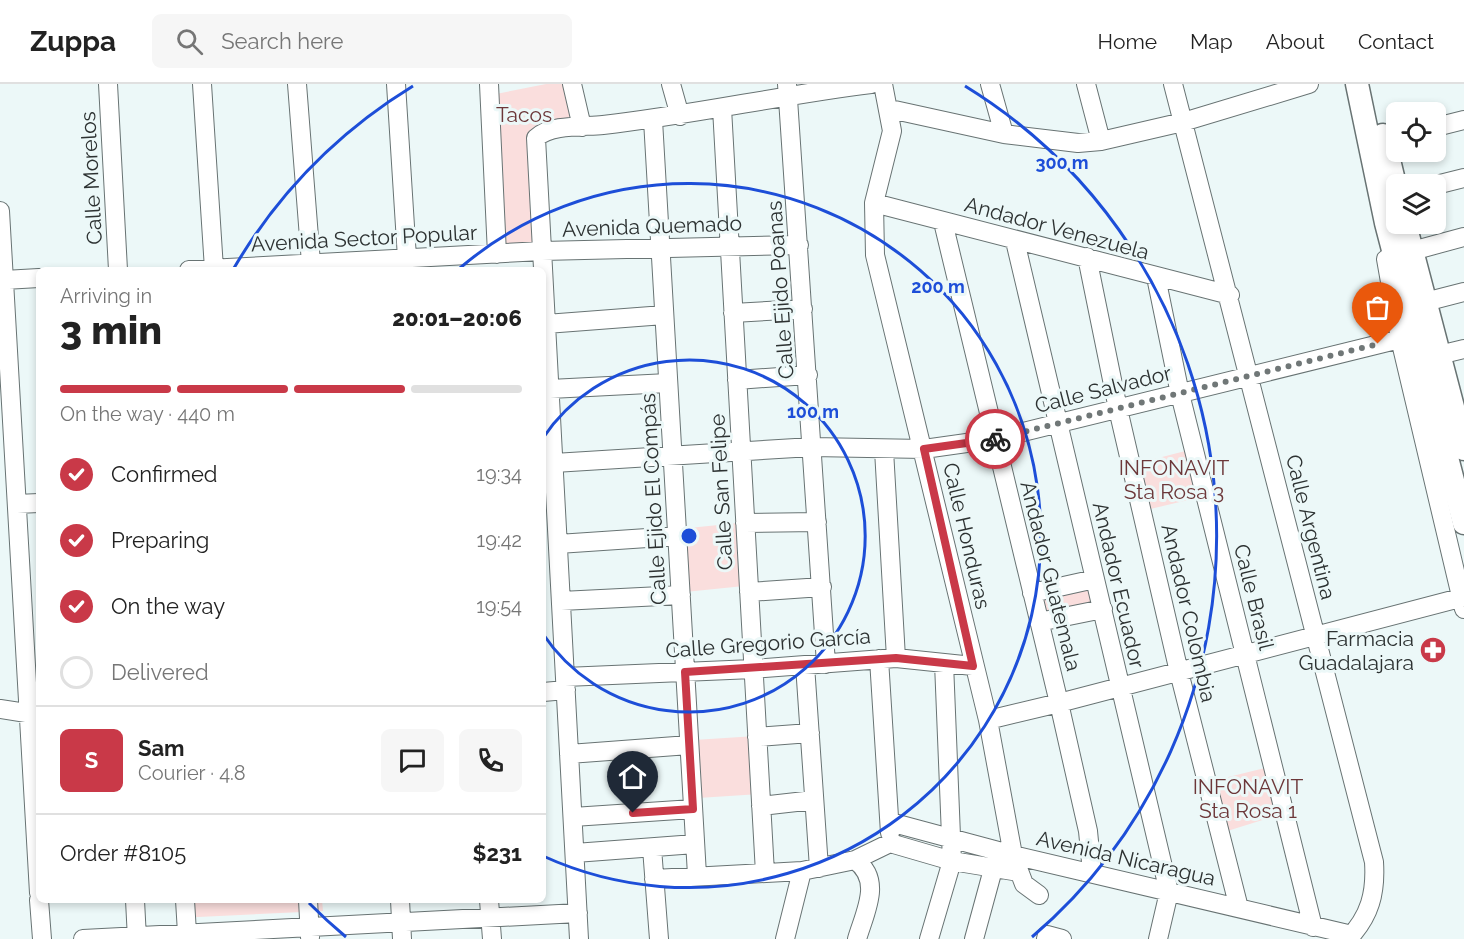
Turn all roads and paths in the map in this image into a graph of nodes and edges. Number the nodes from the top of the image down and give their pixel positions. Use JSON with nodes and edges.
{"nodes":[{"id":1,"x":108,"y":84,"type":"edge"},
{"id":2,"x":202,"y":84,"type":"edge"},
{"id":3,"x":297,"y":84,"type":"edge"},
{"id":4,"x":396,"y":84,"type":"edge"},
{"id":5,"x":489,"y":84,"type":"edge"},
{"id":6,"x":572,"y":84,"type":"edge"},
{"id":7,"x":671,"y":84,"type":"edge"},
{"id":8,"x":871,"y":84,"type":"edge"},
{"id":9,"x":883,"y":84,"type":"edge"},
{"id":10,"x":990,"y":84,"type":"edge"},
{"id":11,"x":1086,"y":84,"type":"edge"},
{"id":12,"x":1173,"y":84,"type":"edge"},
{"id":13,"x":1309,"y":84,"type":"edge"},
{"id":14,"x":1357,"y":84,"type":"edge"},
{"id":15,"x":1370,"y":84,"type":"edge"},
{"id":16,"x":788,"y":89,"type":"edge"},
{"id":17,"x":722,"y":108,"type":"junction"},
{"id":18,"x":890,"y":109,"type":"junction"},
{"id":19,"x":680,"y":116,"type":"junction"},
{"id":20,"x":653,"y":120,"type":"junction"},
{"id":21,"x":1464,"y":120,"type":"edge"},
{"id":22,"x":1183,"y":122,"type":"junction"},
{"id":23,"x":1446,"y":124,"type":"edge"},
{"id":24,"x":1386,"y":127,"type":"edge"},
{"id":25,"x":582,"y":128,"type":"junction"},
{"id":26,"x":1004,"y":134,"type":"junction"},
{"id":27,"x":1101,"y":141,"type":"junction"},
{"id":28,"x":1464,"y":178,"type":"edge"},
{"id":29,"x":1446,"y":182,"type":"edge"},
{"id":30,"x":1386,"y":187,"type":"edge"},
{"id":31,"x":874,"y":203,"type":"junction"},
{"id":32,"x":0,"y":211,"type":"edge"},
{"id":33,"x":943,"y":222,"type":"junction"},
{"id":34,"x":1394,"y":234,"type":"edge"},
{"id":35,"x":1398,"y":234,"type":"edge"},
{"id":36,"x":1402,"y":234,"type":"edge"},
{"id":37,"x":1464,"y":237,"type":"edge"},
{"id":38,"x":1015,"y":241,"type":"junction"},
{"id":39,"x":799,"y":245,"type":"junction"},
{"id":40,"x":729,"y":246,"type":"junction"},
{"id":41,"x":661,"y":250,"type":"junction"},
{"id":42,"x":542,"y":251,"type":"junction"},
{"id":43,"x":1412,"y":251,"type":"junction"},
{"id":44,"x":497,"y":254,"type":"junction"},
{"id":45,"x":1087,"y":257,"type":"junction"},
{"id":46,"x":406,"y":258,"type":"junction"},
{"id":47,"x":448,"y":263,"type":"edge"},
{"id":48,"x":311,"y":264,"type":"junction"},
{"id":49,"x":361,"y":265,"type":"edge"},
{"id":50,"x":118,"y":267,"type":"edge"},
{"id":51,"x":214,"y":267,"type":"edge"},
{"id":52,"x":282,"y":267,"type":"edge"},
{"id":53,"x":543,"y":267,"type":"edge"},
{"id":54,"x":1156,"y":277,"type":"junction"},
{"id":55,"x":36,"y":278,"type":"edge"},
{"id":56,"x":4,"y":280,"type":"junction"},
{"id":57,"x":1464,"y":292,"type":"edge"},
{"id":58,"x":1230,"y":295,"type":"junction"},
{"id":59,"x":1425,"y":302,"type":"junction"},
{"id":60,"x":803,"y":309,"type":"junction"},
{"id":61,"x":733,"y":313,"type":"junction"},
{"id":62,"x":664,"y":315,"type":"junction"},
{"id":63,"x":546,"y":324,"type":"joint"},
{"id":64,"x":1400,"y":339,"type":"junction"},
{"id":65,"x":1464,"y":349,"type":"edge"},
{"id":66,"x":1438,"y":355,"type":"junction"},
{"id":67,"x":808,"y":375,"type":"junction"},
{"id":68,"x":1249,"y":377,"type":"junction"},
{"id":69,"x":737,"y":380,"type":"junction"},
{"id":70,"x":668,"y":383,"type":"junction"},
{"id":71,"x":550,"y":389,"type":"junction"},
{"id":72,"x":1180,"y":394,"type":"junction"},
{"id":73,"x":1458,"y":407,"type":"edge"},
{"id":74,"x":1118,"y":409,"type":"junction"},
{"id":75,"x":1059,"y":423,"type":"junction"},
{"id":76,"x":995,"y":439,"type":"junction"},
{"id":77,"x":812,"y":447,"type":"junction"},
{"id":78,"x":924,"y":449,"type":"junction"},
{"id":79,"x":884,"y":450,"type":"junction"},
{"id":80,"x":1464,"y":450,"type":"edge"},
{"id":81,"x":741,"y":451,"type":"junction"},
{"id":82,"x":673,"y":456,"type":"junction"},
{"id":83,"x":550,"y":469,"type":"edge"},
{"id":84,"x":36,"y":503,"type":"edge"},
{"id":85,"x":17,"y":504,"type":"junction"},
{"id":86,"x":817,"y":522,"type":"junction"},
{"id":87,"x":1464,"y":523,"type":"edge"},
{"id":88,"x":745,"y":524,"type":"junction"},
{"id":89,"x":677,"y":536,"type":"junction"},
{"id":90,"x":558,"y":544,"type":"junction"},
{"id":91,"x":1095,"y":579,"type":"junction"},
{"id":92,"x":822,"y":587,"type":"junction"},
{"id":93,"x":749,"y":592,"type":"junction"},
{"id":94,"x":1032,"y":593,"type":"junction"},
{"id":95,"x":681,"y":595,"type":"junction"},
{"id":96,"x":561,"y":601,"type":"junction"},
{"id":97,"x":1463,"y":602,"type":"edge"},
{"id":98,"x":1102,"y":609,"type":"junction"},
{"id":99,"x":1040,"y":622,"type":"junction"},
{"id":100,"x":1316,"y":637,"type":"junction"},
{"id":101,"x":1245,"y":655,"type":"junction"},
{"id":102,"x":887,"y":658,"type":"junction"},
{"id":103,"x":944,"y":663,"type":"junction"},
{"id":104,"x":826,"y":664,"type":"junction"},
{"id":105,"x":805,"y":665,"type":"junction"},
{"id":106,"x":973,"y":666,"type":"junction"},
{"id":107,"x":753,"y":669,"type":"junction"},
{"id":108,"x":685,"y":672,"type":"junction"},
{"id":109,"x":1179,"y":672,"type":"junction"},
{"id":110,"x":566,"y":684,"type":"junction"},
{"id":111,"x":1119,"y":688,"type":"junction"},
{"id":112,"x":546,"y":691,"type":"edge"},
{"id":113,"x":1059,"y":704,"type":"junction"},
{"id":114,"x":0,"y":709,"type":"edge"},
{"id":115,"x":34,"y":715,"type":"edge"},
{"id":116,"x":988,"y":720,"type":"junction"},
{"id":117,"x":810,"y":734,"type":"junction"},
{"id":118,"x":757,"y":737,"type":"junction"},
{"id":119,"x":689,"y":746,"type":"junction"},
{"id":120,"x":569,"y":754,"type":"junction"},
{"id":121,"x":36,"y":786,"type":"edge"},
{"id":122,"x":814,"y":800,"type":"junction"},
{"id":123,"x":761,"y":806,"type":"junction"},
{"id":124,"x":693,"y":809,"type":"junction"},
{"id":125,"x":573,"y":818,"type":"junction"},
{"id":126,"x":890,"y":822,"type":"junction"},
{"id":127,"x":951,"y":839,"type":"junction"},
{"id":128,"x":890,"y":843,"type":"junction"},
{"id":129,"x":695,"y":844,"type":"junction"},
{"id":130,"x":652,"y":848,"type":"junction"},
{"id":131,"x":575,"y":853,"type":"junction"},
{"id":132,"x":855,"y":860,"type":"junction"},
{"id":133,"x":951,"y":861,"type":"junction"},
{"id":134,"x":1016,"y":863,"type":"junction"},
{"id":135,"x":996,"y":868,"type":"junction"},
{"id":136,"x":810,"y":869,"type":"junction"},
{"id":137,"x":1092,"y":872,"type":"junction"},
{"id":138,"x":765,"y":873,"type":"junction"},
{"id":139,"x":697,"y":875,"type":"junction"},
{"id":140,"x":654,"y":879,"type":"junction"},
{"id":141,"x":1169,"y":892,"type":"junction"},
{"id":142,"x":1039,"y":895,"type":"dead end"},
{"id":143,"x":39,"y":903,"type":"edge"},
{"id":144,"x":135,"y":903,"type":"edge"},
{"id":145,"x":185,"y":903,"type":"edge"},
{"id":146,"x":308,"y":903,"type":"edge"},
{"id":147,"x":400,"y":903,"type":"edge"},
{"id":148,"x":1239,"y":908,"type":"junction"},
{"id":149,"x":490,"y":909,"type":"edge"},
{"id":150,"x":578,"y":913,"type":"junction"},
{"id":151,"x":1313,"y":927,"type":"junction"},
{"id":152,"x":401,"y":931,"type":"edge"},
{"id":153,"x":187,"y":933,"type":"junction"},
{"id":154,"x":310,"y":933,"type":"edge"},
{"id":155,"x":226,"y":935,"type":"edge"},
{"id":156,"x":1350,"y":937,"type":"edge"},
{"id":157,"x":137,"y":938,"type":"edge"},
{"id":158,"x":42,"y":939,"type":"edge"},
{"id":159,"x":82,"y":939,"type":"edge"},
{"id":160,"x":492,"y":939,"type":"edge"},
{"id":161,"x":579,"y":939,"type":"edge"},
{"id":162,"x":659,"y":939,"type":"edge"},
{"id":163,"x":785,"y":939,"type":"edge"},
{"id":164,"x":858,"y":939,"type":"edge"},
{"id":165,"x":929,"y":939,"type":"edge"},
{"id":166,"x":974,"y":939,"type":"edge"},
{"id":167,"x":1158,"y":939,"type":"edge"}],
"edges":[{"from":1,"to":50,"type":"street","name":"Calle Morelos"},
{"from":2,"to":51,"type":"street"},
{"from":3,"to":48,"type":"street"},
{"from":4,"to":46,"type":"street"},
{"from":5,"to":44,"type":"street"},
{"from":6,"to":25,"type":"street"},
{"from":7,"to":19,"type":"street"},
{"from":8,"to":16,"type":"street"},
{"from":9,"to":18,"type":"street","name":"Calle Honduras"},
{"from":10,"to":26,"type":"street"},
{"from":11,"to":27,"type":"street"},
{"from":12,"to":22,"type":"street","name":"Calle Argentina"},
{"from":13,"to":22,"type":"street"},
{"from":14,"to":30,"type":"main road"},
{"from":15,"to":24,"type":"main road"},
{"from":16,"to":17,"type":"street"},
{"from":16,"to":39,"type":"street","name":"Calle Ejido Poanas"},
{"from":17,"to":19,"type":"street"},
{"from":17,"to":40,"type":"street","name":"Calle San Felipe"},
{"from":18,"to":26,"type":"street"},
{"from":18,"to":31,"type":"street","name":"Calle Honduras"},
{"from":19,"to":20,"type":"street"},
{"from":20,"to":25,"type":"street"},
{"from":20,"to":41,"type":"street","name":"Calle Ejido El Compás"},
{"from":21,"to":23,"type":"street"},
{"from":22,"to":27,"type":"street"},
{"from":22,"to":58,"type":"street","name":"Calle Argentina"},
{"from":25,"to":42,"type":"street"},
{"from":26,"to":27,"type":"street"},
{"from":28,"to":29,"type":"street"},
{"from":31,"to":33,"type":"street","name":"Andador Venezuela"},
{"from":31,"to":78,"type":"street","name":"Calle Honduras"},
{"from":32,"to":56,"type":"street"},
{"from":33,"to":38,"type":"street","name":"Andador Venezuela"},
{"from":33,"to":76,"type":"street","name":"Andador Guatemala"},
{"from":34,"to":64,"type":"street"},
{"from":35,"to":87,"type":"main road"},
{"from":36,"to":43,"type":"main road"},
{"from":37,"to":43,"type":"street"},
{"from":38,"to":45,"type":"street","name":"Andador Venezuela"},
{"from":38,"to":75,"type":"street","name":"Andador Ecuador"},
{"from":39,"to":40,"type":"street","name":"Avenida Quemado"},
{"from":39,"to":60,"type":"street","name":"Calle Ejido Poanas"},
{"from":40,"to":41,"type":"street","name":"Avenida Quemado"},
{"from":40,"to":61,"type":"street","name":"Calle San Felipe"},
{"from":41,"to":42,"type":"street","name":"Avenida Quemado"},
{"from":41,"to":62,"type":"street","name":"Calle Ejido El Compás"},
{"from":42,"to":44,"type":"street","name":"Avenida Sector Popular"},
{"from":42,"to":53,"type":"street"},
{"from":43,"to":59,"type":"main road"},
{"from":44,"to":47,"type":"street","name":"Avenida Sector Popular"},
{"from":45,"to":54,"type":"street","name":"Andador Venezuela"},
{"from":45,"to":74,"type":"street","name":"Andador Colombia"},
{"from":46,"to":47,"type":"street","name":"Avenida Sector Popular"},
{"from":46,"to":49,"type":"street","name":"Avenida Sector Popular"},
{"from":48,"to":49,"type":"street","name":"Avenida Sector Popular"},
{"from":48,"to":52,"type":"street","name":"Avenida Sector Popular"},
{"from":54,"to":58,"type":"street","name":"Andador Venezuela"},
{"from":54,"to":72,"type":"street","name":"Calle Brasil"},
{"from":55,"to":56,"type":"street"},
{"from":56,"to":85,"type":"street"},
{"from":57,"to":59,"type":"street"},
{"from":58,"to":68,"type":"street","name":"Calle Argentina"},
{"from":59,"to":66,"type":"main road"},
{"from":60,"to":61,"type":"street"},
{"from":60,"to":67,"type":"street","name":"Calle Ejido Poanas"},
{"from":61,"to":69,"type":"street","name":"Calle San Felipe"},
{"from":62,"to":63,"type":"street"},
{"from":62,"to":70,"type":"street","name":"Calle Ejido El Compás"},
{"from":63,"to":71,"type":"street"},
{"from":64,"to":68,"type":"street","name":"Calle Salvador"},
{"from":64,"to":97,"type":"street"},
{"from":65,"to":66,"type":"street"},
{"from":66,"to":73,"type":"main road"},
{"from":67,"to":69,"type":"street"},
{"from":67,"to":77,"type":"street","name":"Calle Ejido Poanas"},
{"from":68,"to":72,"type":"street","name":"Calle Salvador"},
{"from":68,"to":100,"type":"street","name":"Calle Argentina"},
{"from":69,"to":81,"type":"street","name":"Calle San Felipe"},
{"from":70,"to":71,"type":"street"},
{"from":70,"to":82,"type":"street","name":"Calle Ejido El Compás"},
{"from":71,"to":83,"type":"street"},
{"from":72,"to":74,"type":"street","name":"Calle Salvador"},
{"from":72,"to":101,"type":"street","name":"Calle Brasil"},
{"from":73,"to":80,"type":"main road"},
{"from":74,"to":75,"type":"street","name":"Calle Salvador"},
{"from":74,"to":109,"type":"street","name":"Andador Colombia"},
{"from":75,"to":76,"type":"street","name":"Calle Salvador"},
{"from":75,"to":91,"type":"street","name":"Andador Ecuador"},
{"from":76,"to":78,"type":"street","name":"Calle Salvador"},
{"from":76,"to":94,"type":"street","name":"Andador Guatemala"},
{"from":77,"to":79,"type":"street","name":"Calle Salvador"},
{"from":77,"to":81,"type":"street","name":"Calle Salvador"},
{"from":77,"to":86,"type":"street","name":"Calle Ejido Poanas"},
{"from":78,"to":79,"type":"street","name":"Calle Salvador"},
{"from":78,"to":106,"type":"street","name":"Calle Honduras"},
{"from":79,"to":102,"type":"street"},
{"from":81,"to":82,"type":"street","name":"Calle Salvador"},
{"from":81,"to":88,"type":"street","name":"Calle San Felipe"},
{"from":82,"to":83,"type":"street","name":"Calle Salvador"},
{"from":82,"to":89,"type":"street","name":"Calle Ejido El Compás"},
{"from":83,"to":90,"type":"street"},
{"from":84,"to":85,"type":"street"},
{"from":85,"to":115,"type":"street"},
{"from":86,"to":88,"type":"street"},
{"from":86,"to":92,"type":"street","name":"Calle Ejido Poanas"},
{"from":88,"to":93,"type":"street","name":"Calle San Felipe"},
{"from":89,"to":90,"type":"street"},
{"from":89,"to":95,"type":"street","name":"Calle Ejido El Compás"},
{"from":90,"to":96,"type":"street"},
{"from":91,"to":94,"type":"street"},
{"from":91,"to":98,"type":"street","name":"Andador Ecuador"},
{"from":92,"to":93,"type":"street"},
{"from":92,"to":104,"type":"street","name":"Calle Ejido Poanas"},
{"from":93,"to":107,"type":"street","name":"Calle San Felipe"},
{"from":94,"to":99,"type":"street","name":"Andador Guatemala"},
{"from":95,"to":96,"type":"street"},
{"from":95,"to":108,"type":"street","name":"Calle Ejido El Compás"},
{"from":96,"to":110,"type":"street"},
{"from":97,"to":100,"type":"street"},
{"from":98,"to":99,"type":"street"},
{"from":98,"to":111,"type":"street","name":"Andador Ecuador"},
{"from":99,"to":113,"type":"street","name":"Andador Guatemala"},
{"from":100,"to":101,"type":"street"},
{"from":100,"to":156,"type":"street","name":"Calle Argentina"},
{"from":101,"to":109,"type":"street"},
{"from":101,"to":151,"type":"street","name":"Calle Brasil"},
{"from":102,"to":103,"type":"street","name":"Calle Gregorio García"},
{"from":102,"to":104,"type":"street","name":"Calle Gregorio García"},
{"from":102,"to":126,"type":"street"},
{"from":103,"to":106,"type":"street","name":"Calle Gregorio García"},
{"from":103,"to":127,"type":"street"},
{"from":104,"to":105,"type":"street","name":"Calle Gregorio García"},
{"from":105,"to":107,"type":"street","name":"Calle Gregorio García"},
{"from":105,"to":117,"type":"street"},
{"from":106,"to":116,"type":"street","name":"Calle Honduras"},
{"from":107,"to":108,"type":"street","name":"Calle Gregorio García"},
{"from":107,"to":118,"type":"street","name":"Calle San Felipe"},
{"from":108,"to":110,"type":"street","name":"Calle Gregorio García"},
{"from":108,"to":119,"type":"street","name":"Calle Ejido El Compás"},
{"from":109,"to":111,"type":"street"},
{"from":109,"to":148,"type":"street","name":"Andador Colombia"},
{"from":110,"to":112,"type":"street","name":"Calle Gregorio García"},
{"from":110,"to":120,"type":"street"},
{"from":111,"to":113,"type":"street"},
{"from":111,"to":141,"type":"street","name":"Andador Ecuador"},
{"from":113,"to":116,"type":"street"},
{"from":113,"to":137,"type":"street","name":"Andador Guatemala"},
{"from":114,"to":115,"type":"street"},
{"from":115,"to":121,"type":"street"},
{"from":116,"to":134,"type":"street","name":"Calle Honduras"},
{"from":117,"to":118,"type":"street"},
{"from":117,"to":122,"type":"street"},
{"from":118,"to":123,"type":"street","name":"Calle San Felipe"},
{"from":119,"to":120,"type":"street"},
{"from":119,"to":124,"type":"street","name":"Calle Ejido El Compás"},
{"from":120,"to":125,"type":"street"},
{"from":122,"to":123,"type":"street"},
{"from":122,"to":136,"type":"street"},
{"from":123,"to":138,"type":"street","name":"Calle San Felipe"},
{"from":124,"to":125,"type":"street"},
{"from":124,"to":129,"type":"street","name":"Calle Ejido El Compás"},
{"from":125,"to":131,"type":"street"},
{"from":126,"to":127,"type":"street","name":"Avenida Nicaragua"},
{"from":126,"to":128,"type":"street"},
{"from":127,"to":133,"type":"street"},
{"from":127,"to":134,"type":"street","name":"Avenida Nicaragua"},
{"from":128,"to":132,"type":"street"},
{"from":128,"to":133,"type":"street"},
{"from":129,"to":130,"type":"street"},
{"from":129,"to":139,"type":"street","name":"Calle Ejido El Compás"},
{"from":130,"to":131,"type":"street"},
{"from":130,"to":140,"type":"street"},
{"from":131,"to":150,"type":"street"},
{"from":132,"to":136,"type":"street"},
{"from":132,"to":164,"type":"street"},
{"from":133,"to":135,"type":"street"},
{"from":133,"to":165,"type":"street"},
{"from":134,"to":135,"type":"street"},
{"from":134,"to":137,"type":"street","name":"Avenida Nicaragua"},
{"from":134,"to":142,"type":"street","name":"Calle Honduras"},
{"from":135,"to":166,"type":"street"},
{"from":136,"to":138,"type":"street"},
{"from":136,"to":163,"type":"street"},
{"from":137,"to":141,"type":"street","name":"Avenida Nicaragua"},
{"from":138,"to":139,"type":"street"},
{"from":139,"to":140,"type":"street"},
{"from":140,"to":162,"type":"street"},
{"from":141,"to":148,"type":"street","name":"Avenida Nicaragua"},
{"from":141,"to":167,"type":"street","name":"Andador Ecuador"},
{"from":143,"to":158,"type":"street"},
{"from":144,"to":157,"type":"street"},
{"from":145,"to":153,"type":"street"},
{"from":146,"to":154,"type":"street"},
{"from":147,"to":152,"type":"street"},
{"from":148,"to":151,"type":"street","name":"Avenida Nicaragua"},
{"from":149,"to":150,"type":"street"},
{"from":149,"to":152,"type":"street"},
{"from":149,"to":160,"type":"street"},
{"from":150,"to":161,"type":"street"},
{"from":151,"to":156,"type":"street","name":"Avenida Nicaragua"},
{"from":152,"to":154,"type":"street"},
{"from":153,"to":155,"type":"street"},
{"from":153,"to":157,"type":"street"},
{"from":154,"to":155,"type":"street"},
{"from":157,"to":159,"type":"street"}]}
